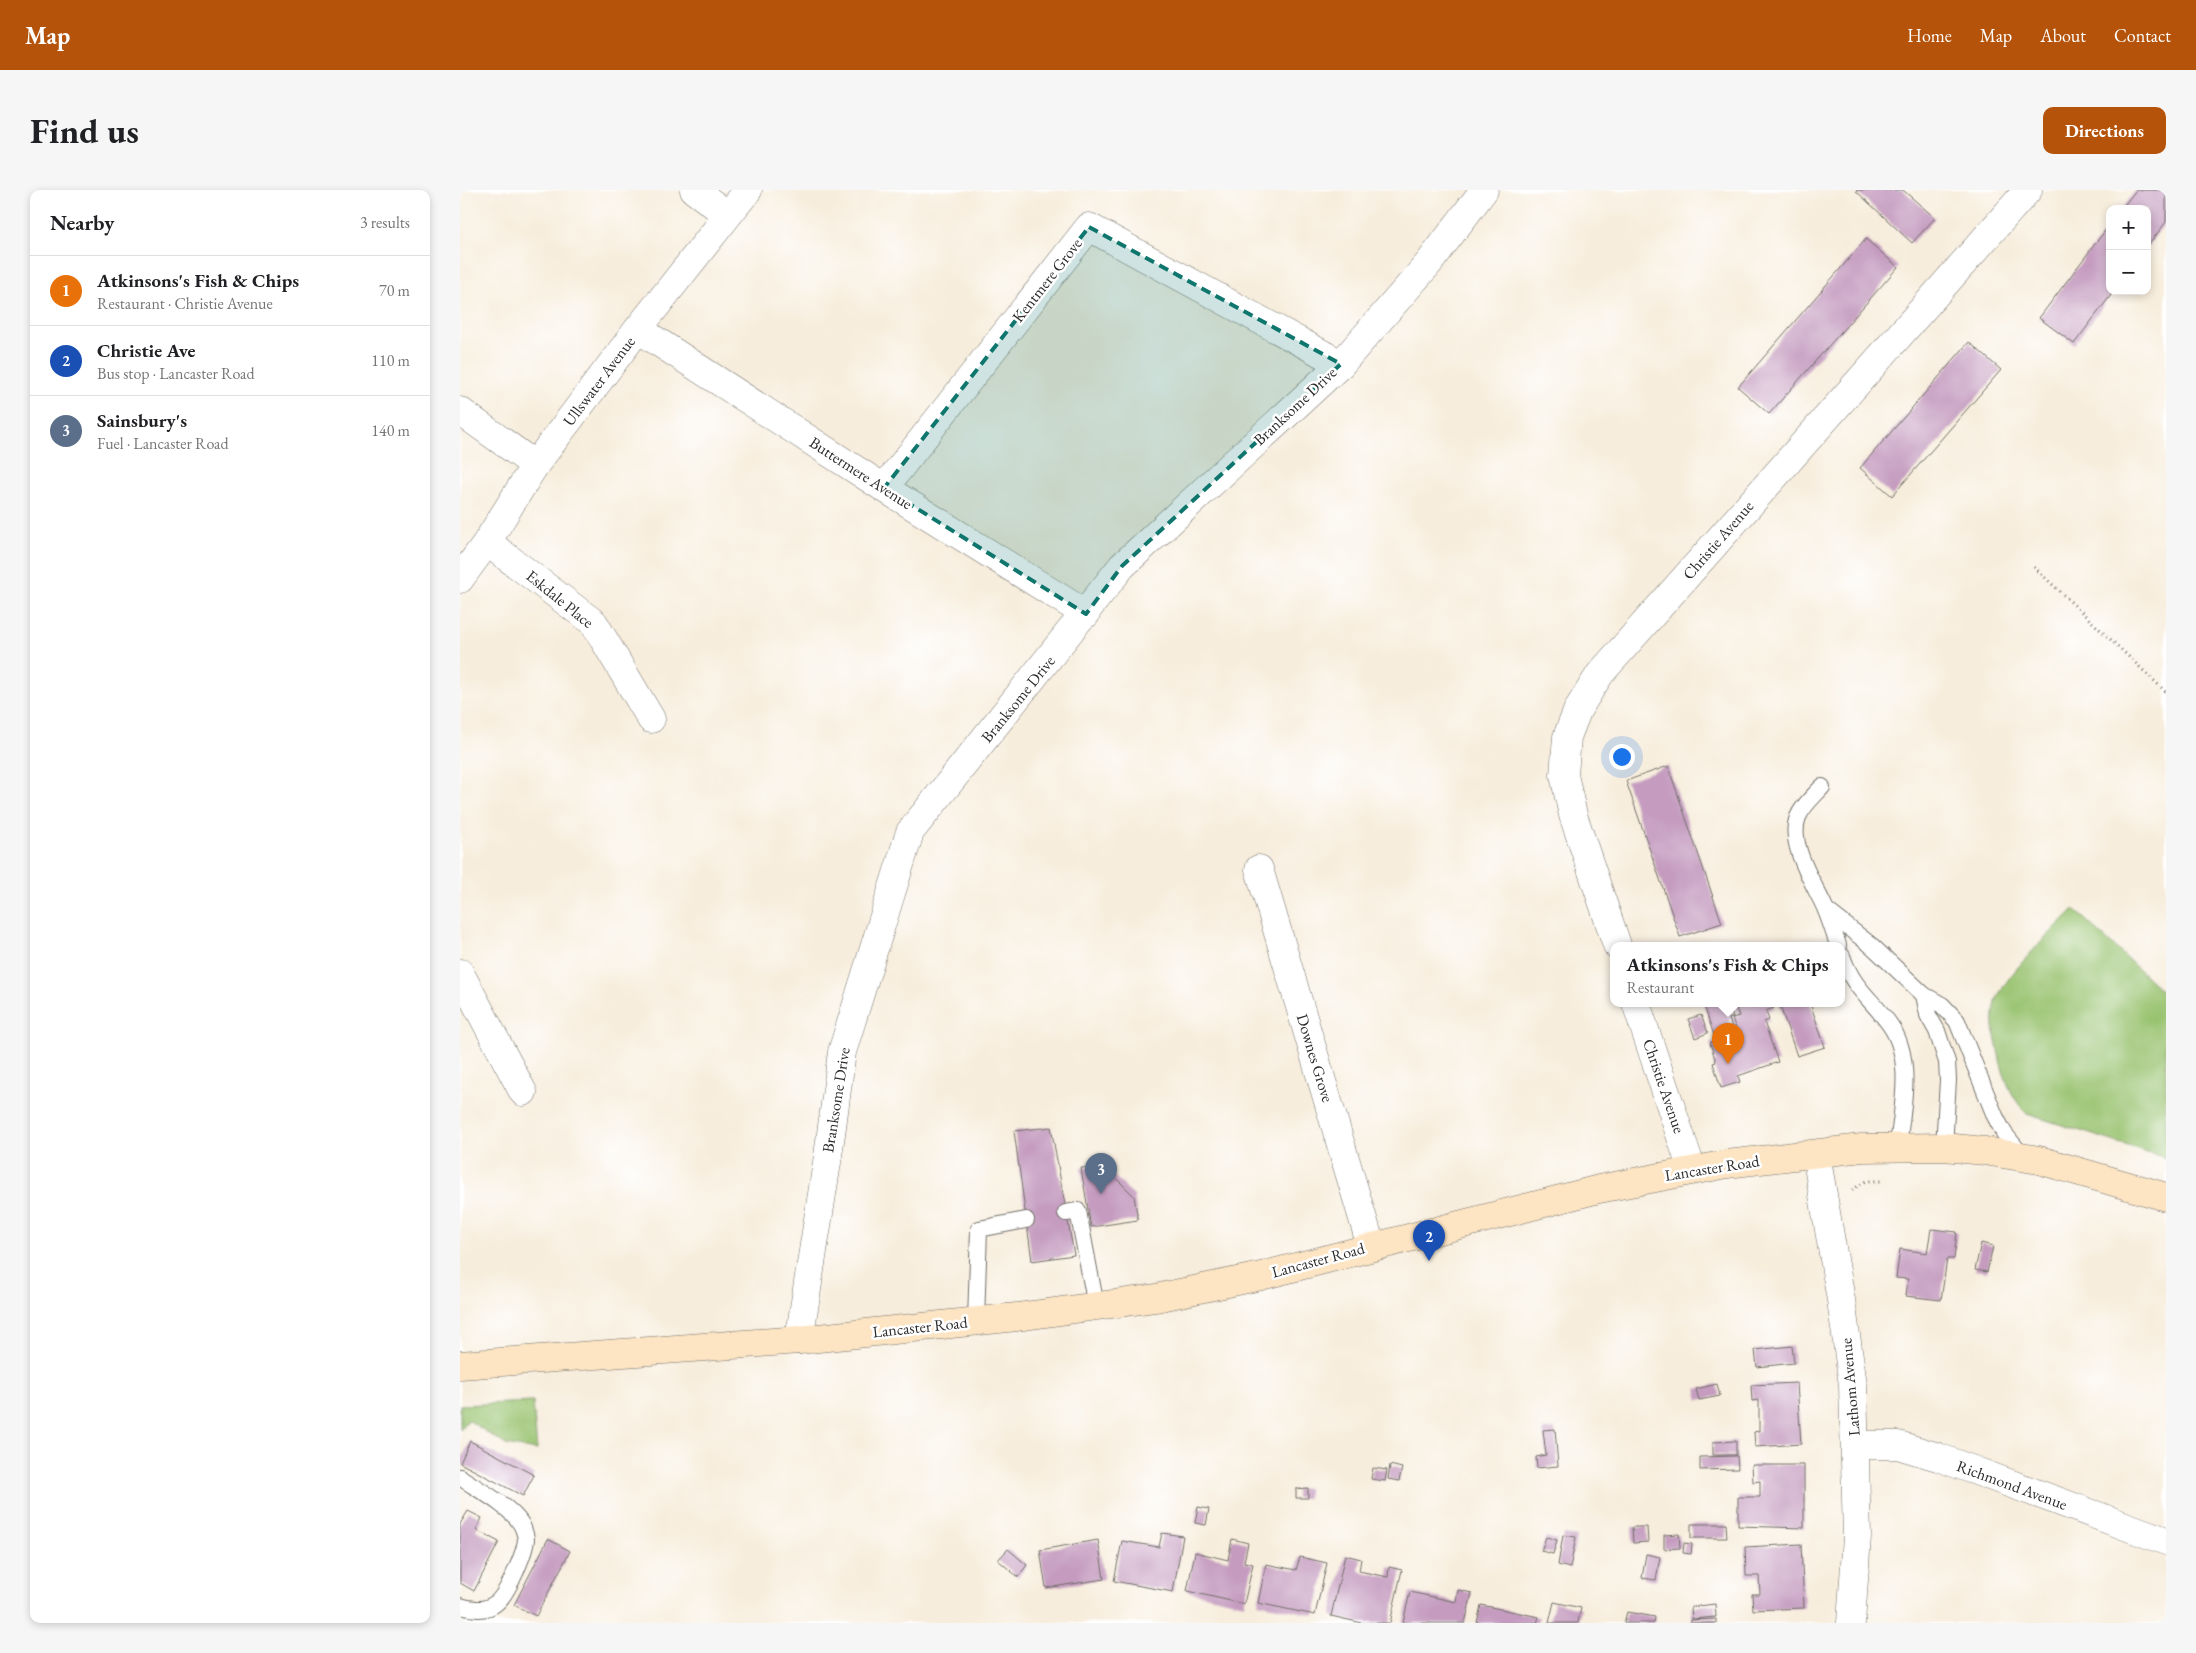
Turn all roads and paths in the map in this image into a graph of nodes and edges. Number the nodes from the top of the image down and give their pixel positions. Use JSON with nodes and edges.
{"nodes":[{"id":1,"x":694,"y":190,"type":"edge"},
{"id":2,"x":748,"y":190,"type":"edge"},
{"id":3,"x":1484,"y":190,"type":"edge"},
{"id":4,"x":2028,"y":190,"type":"edge"},
{"id":5,"x":728,"y":215,"type":"junction"},
{"id":6,"x":638,"y":329,"type":"junction"},
{"id":7,"x":1341,"y":364,"type":"junction"},
{"id":8,"x":460,"y":411,"type":"edge"},
{"id":9,"x":535,"y":465,"type":"junction"},
{"id":10,"x":884,"y":488,"type":"junction"},
{"id":11,"x":487,"y":542,"type":"junction"},
{"id":12,"x":2034,"y":567,"type":"dead end"},
{"id":13,"x":460,"y":579,"type":"edge"},
{"id":14,"x":1086,"y":614,"type":"junction"},
{"id":15,"x":2166,"y":692,"type":"edge"},
{"id":16,"x":651,"y":719,"type":"dead end"},
{"id":17,"x":1822,"y":787,"type":"dead end"},
{"id":18,"x":1259,"y":869,"type":"dead end"},
{"id":19,"x":1826,"y":910,"type":"junction"},
{"id":20,"x":1616,"y":942,"type":"edge"},
{"id":21,"x":1837,"y":942,"type":"edge"},
{"id":22,"x":1845,"y":964,"type":"edge"},
{"id":23,"x":460,"y":973,"type":"edge"},
{"id":24,"x":1924,"y":995,"type":"junction"},
{"id":25,"x":1637,"y":1007,"type":"edge"},
{"id":26,"x":523,"y":1092,"type":"dead end"},
{"id":27,"x":1898,"y":1146,"type":"junction"},
{"id":28,"x":1944,"y":1147,"type":"junction"},
{"id":29,"x":1816,"y":1154,"type":"junction"},
{"id":30,"x":2024,"y":1158,"type":"junction"},
{"id":31,"x":1692,"y":1170,"type":"junction"},
{"id":32,"x":1885,"y":1181,"type":"dead end"},
{"id":33,"x":1848,"y":1196,"type":"dead end"},
{"id":34,"x":2166,"y":1197,"type":"edge"},
{"id":35,"x":1066,"y":1213,"type":"dead end"},
{"id":36,"x":1026,"y":1220,"type":"dead end"},
{"id":37,"x":1371,"y":1246,"type":"junction"},
{"id":38,"x":1096,"y":1306,"type":"junction"},
{"id":39,"x":976,"y":1321,"type":"junction"},
{"id":40,"x":799,"y":1340,"type":"junction"},
{"id":41,"x":460,"y":1365,"type":"edge"},
{"id":42,"x":1855,"y":1445,"type":"junction"},
{"id":43,"x":460,"y":1477,"type":"edge"},
{"id":44,"x":2166,"y":1541,"type":"edge"},
{"id":45,"x":460,"y":1606,"type":"edge"},
{"id":46,"x":1852,"y":1623,"type":"edge"}],
"edges":[{"from":1,"to":5,"type":"street"},
{"from":2,"to":5,"type":"street","name":"Ullswater Avenue"},
{"from":3,"to":7,"type":"street","name":"Branksome Drive"},
{"from":4,"to":20,"type":"street","name":"Christie Avenue"},
{"from":5,"to":6,"type":"street","name":"Ullswater Avenue"},
{"from":6,"to":9,"type":"street","name":"Ullswater Avenue"},
{"from":6,"to":10,"type":"street","name":"Buttermere Avenue"},
{"from":7,"to":10,"type":"street","name":"Kentmere Grove"},
{"from":7,"to":14,"type":"street","name":"Branksome Drive"},
{"from":8,"to":9,"type":"street"},
{"from":9,"to":11,"type":"street","name":"Ullswater Avenue"},
{"from":10,"to":14,"type":"street","name":"Buttermere Avenue"},
{"from":11,"to":13,"type":"street","name":"Ullswater Avenue"},
{"from":11,"to":16,"type":"street","name":"Eskdale Place"},
{"from":12,"to":15,"type":"path"},
{"from":14,"to":40,"type":"street","name":"Branksome Drive"},
{"from":17,"to":19,"type":"lane"},
{"from":18,"to":37,"type":"street","name":"Downes Grove"},
{"from":19,"to":21,"type":"lane"},
{"from":19,"to":24,"type":"lane"},
{"from":22,"to":27,"type":"lane"},
{"from":23,"to":26,"type":"street"},
{"from":24,"to":28,"type":"lane"},
{"from":24,"to":30,"type":"lane"},
{"from":25,"to":31,"type":"street","name":"Christie Avenue"},
{"from":27,"to":28,"type":"main road","name":"Lancaster Road"},
{"from":27,"to":29,"type":"main road","name":"Lancaster Road"},
{"from":28,"to":30,"type":"main road","name":"Lancaster Road"},
{"from":29,"to":31,"type":"main road","name":"Lancaster Road"},
{"from":29,"to":42,"type":"street","name":"Lathom Avenue"},
{"from":30,"to":34,"type":"main road","name":"Lancaster Road"},
{"from":31,"to":37,"type":"main road","name":"Lancaster Road"},
{"from":32,"to":33,"type":"path"},
{"from":35,"to":38,"type":"lane"},
{"from":36,"to":39,"type":"lane"},
{"from":37,"to":38,"type":"main road","name":"Lancaster Road"},
{"from":38,"to":39,"type":"main road","name":"Lancaster Road"},
{"from":39,"to":40,"type":"main road","name":"Lancaster Road"},
{"from":40,"to":41,"type":"main road","name":"Lancaster Road"},
{"from":42,"to":44,"type":"street","name":"Richmond Avenue"},
{"from":42,"to":46,"type":"street","name":"Lathom Avenue"},
{"from":43,"to":45,"type":"lane"}]}
